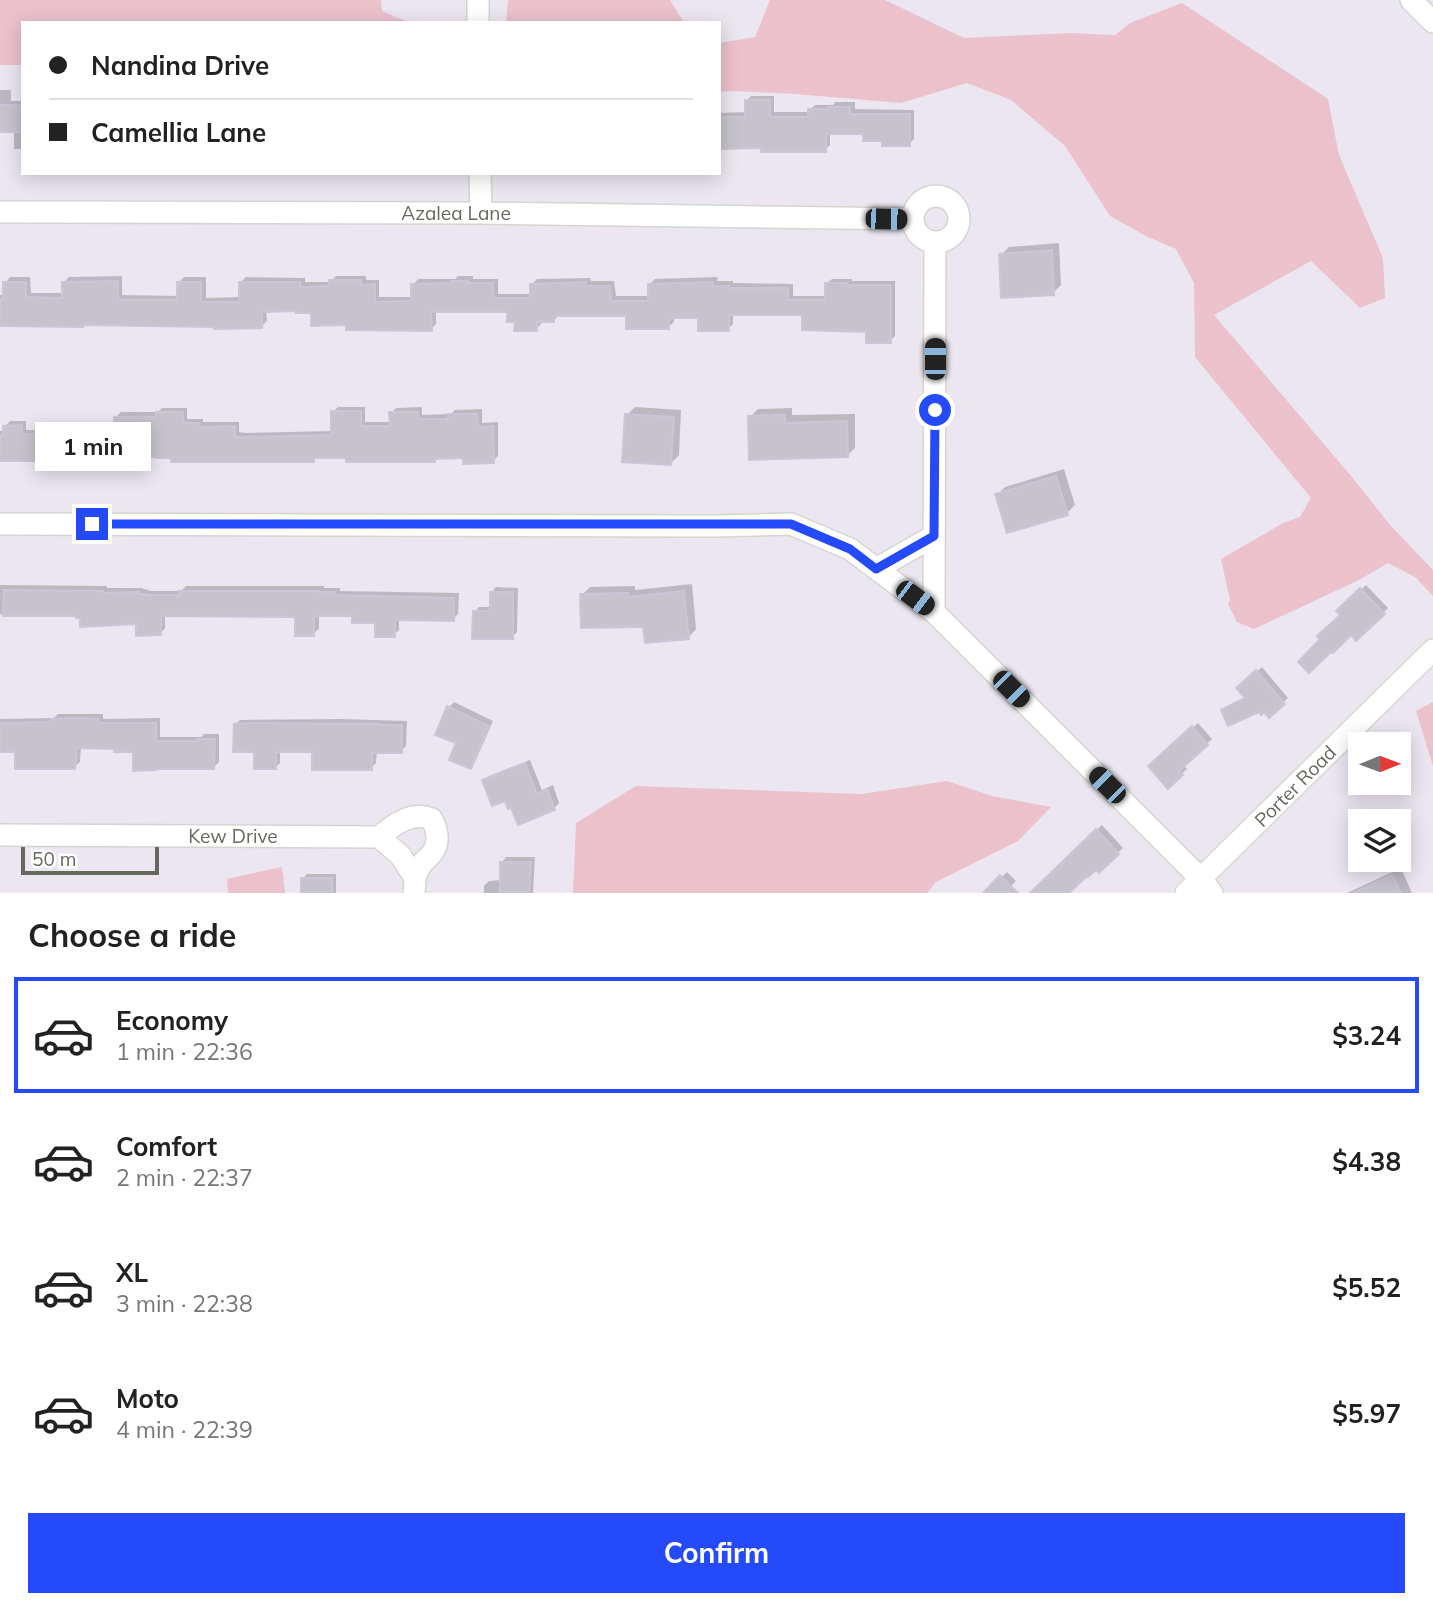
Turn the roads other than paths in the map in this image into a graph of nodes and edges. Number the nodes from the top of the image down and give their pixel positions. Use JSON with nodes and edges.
{"nodes":[{"id":1,"x":478,"y":0,"type":"edge"},
{"id":2,"x":1411,"y":0,"type":"edge"},
{"id":3,"x":478,"y":21,"type":"edge"},
{"id":4,"x":1433,"y":22,"type":"edge"},
{"id":5,"x":480,"y":175,"type":"edge"},
{"id":6,"x":0,"y":212,"type":"edge"},
{"id":7,"x":481,"y":213,"type":"junction"},
{"id":8,"x":913,"y":219,"type":"junction"},
{"id":9,"x":935,"y":242,"type":"junction"},
{"id":10,"x":0,"y":524,"type":"edge"},
{"id":11,"x":934,"y":536,"type":"junction"},
{"id":12,"x":876,"y":569,"type":"junction"},
{"id":13,"x":934,"y":612,"type":"junction"},
{"id":14,"x":1433,"y":650,"type":"edge"},
{"id":15,"x":0,"y":835,"type":"edge"},
{"id":16,"x":379,"y":837,"type":"junction"},
{"id":17,"x":414,"y":886,"type":"edge"},
{"id":18,"x":1200,"y":888,"type":"edge"}],
"edges":[{"from":1,"to":3,"type":"street"},
{"from":2,"to":4,"type":"street"},
{"from":5,"to":7,"type":"street"},
{"from":6,"to":7,"type":"street","name":"Azalea Lane"},
{"from":7,"to":8,"type":"street","name":"Azalea Lane"},
{"from":8,"to":9,"type":"street"},
{"from":8,"to":9,"type":"street"},
{"from":9,"to":11,"type":"street"},
{"from":10,"to":12,"type":"street"},
{"from":11,"to":12,"type":"street"},
{"from":11,"to":13,"type":"street"},
{"from":12,"to":13,"type":"street"},
{"from":13,"to":18,"type":"street"},
{"from":14,"to":18,"type":"street","name":"Porter Road"},
{"from":15,"to":16,"type":"street","name":"Kew Drive"},
{"from":16,"to":17,"type":"street"},
{"from":16,"to":17,"type":"street"}]}
